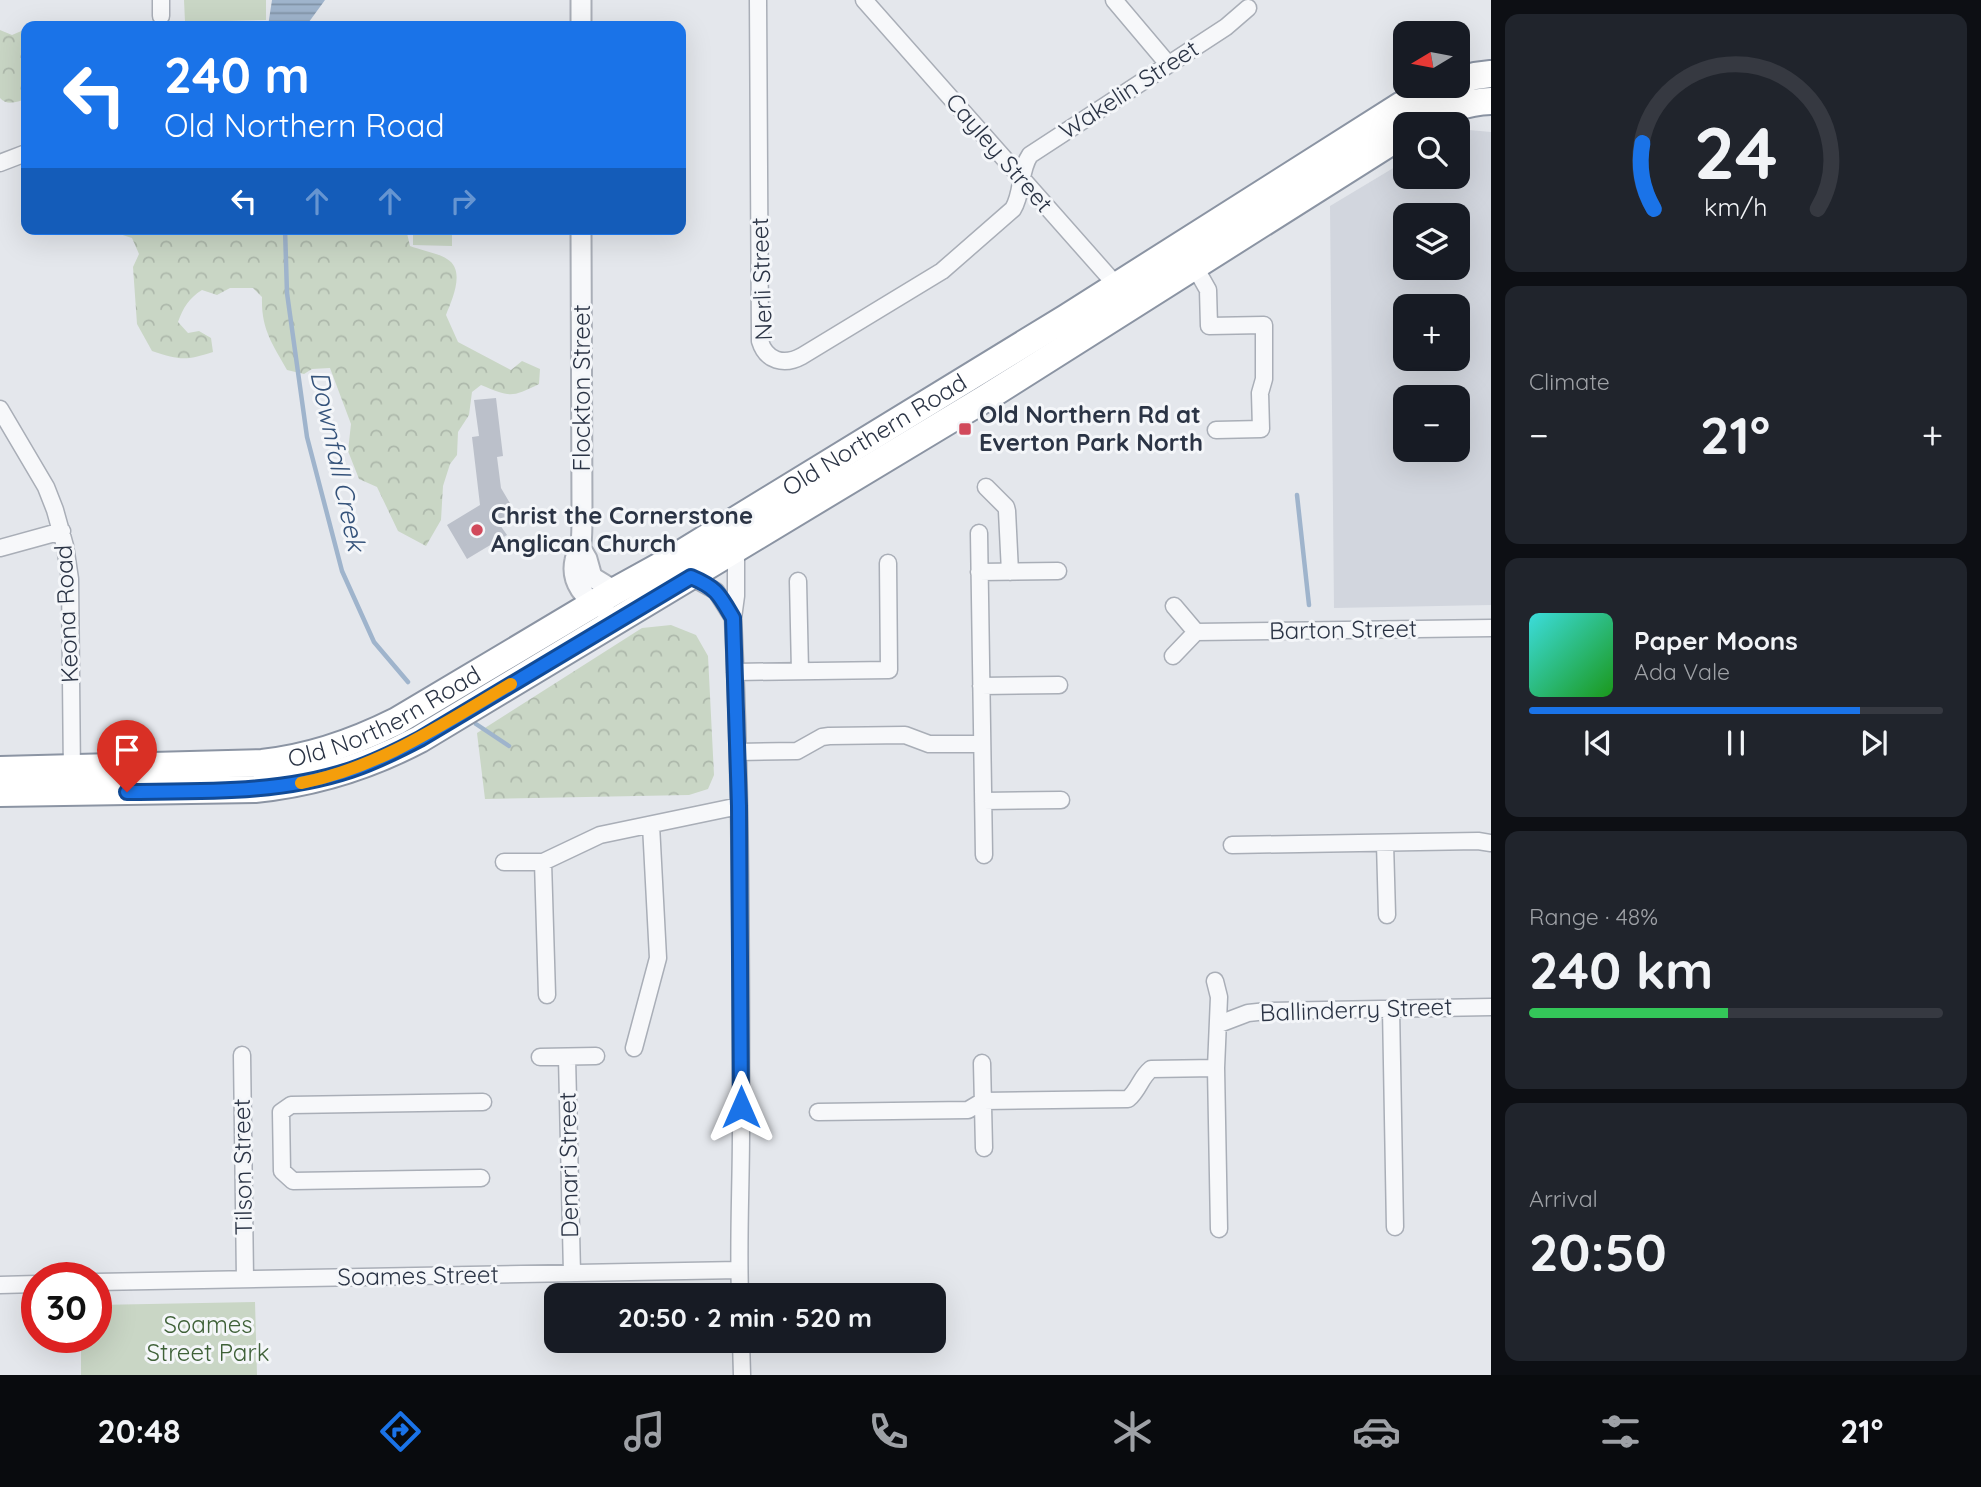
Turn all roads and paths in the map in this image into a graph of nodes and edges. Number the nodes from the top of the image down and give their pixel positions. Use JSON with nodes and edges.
{"nodes":[{"id":1,"x":581,"y":0,"type":"edge"},
{"id":2,"x":758,"y":0,"type":"edge"},
{"id":3,"x":864,"y":0,"type":"edge"},
{"id":4,"x":1114,"y":0,"type":"edge"},
{"id":5,"x":1248,"y":8,"type":"dead end"},
{"id":6,"x":581,"y":21,"type":"edge"},
{"id":7,"x":1168,"y":64,"type":"junction"},
{"id":8,"x":1491,"y":74,"type":"edge"},
{"id":9,"x":1470,"y":77,"type":"edge"},
{"id":10,"x":1417,"y":98,"type":"edge"},
{"id":11,"x":1491,"y":102,"type":"edge"},
{"id":12,"x":1444,"y":112,"type":"edge"},
{"id":13,"x":1393,"y":141,"type":"edge"},
{"id":14,"x":21,"y":155,"type":"edge"},
{"id":15,"x":0,"y":163,"type":"edge"},
{"id":16,"x":1021,"y":179,"type":"junction"},
{"id":17,"x":581,"y":235,"type":"edge"},
{"id":18,"x":1195,"y":267,"type":"junction"},
{"id":19,"x":1115,"y":286,"type":"junction"},
{"id":20,"x":1130,"y":308,"type":"junction"},
{"id":21,"x":1066,"y":318,"type":"junction"},
{"id":22,"x":1092,"y":332,"type":"junction"},
{"id":23,"x":0,"y":410,"type":"edge"},
{"id":24,"x":1216,"y":430,"type":"dead end"},
{"id":25,"x":986,"y":487,"type":"dead end"},
{"id":26,"x":62,"y":531,"type":"junction"},
{"id":27,"x":979,"y":533,"type":"dead end"},
{"id":28,"x":0,"y":548,"type":"edge"},
{"id":29,"x":736,"y":550,"type":"junction"},
{"id":30,"x":888,"y":563,"type":"dead end"},
{"id":31,"x":1058,"y":571,"type":"dead end"},
{"id":32,"x":979,"y":572,"type":"junction"},
{"id":33,"x":1010,"y":572,"type":"junction"},
{"id":34,"x":691,"y":577,"type":"junction"},
{"id":35,"x":798,"y":581,"type":"dead end"},
{"id":36,"x":604,"y":598,"type":"junction"},
{"id":37,"x":1174,"y":606,"type":"dead end"},
{"id":38,"x":634,"y":611,"type":"junction"},
{"id":39,"x":733,"y":618,"type":"junction"},
{"id":40,"x":1491,"y":628,"type":"edge"},
{"id":41,"x":1196,"y":632,"type":"junction"},
{"id":42,"x":1173,"y":656,"type":"dead end"},
{"id":43,"x":800,"y":671,"type":"junction"},
{"id":44,"x":735,"y":672,"type":"junction"},
{"id":45,"x":1059,"y":685,"type":"dead end"},
{"id":46,"x":981,"y":686,"type":"junction"},
{"id":47,"x":982,"y":744,"type":"junction"},
{"id":48,"x":738,"y":752,"type":"junction"},
{"id":49,"x":0,"y":770,"type":"edge"},
{"id":50,"x":72,"y":779,"type":"junction"},
{"id":51,"x":0,"y":793,"type":"edge"},
{"id":52,"x":1061,"y":800,"type":"dead end"},
{"id":53,"x":983,"y":801,"type":"junction"},
{"id":54,"x":739,"y":806,"type":"junction"},
{"id":55,"x":651,"y":825,"type":"junction"},
{"id":56,"x":1385,"y":843,"type":"junction"},
{"id":57,"x":1491,"y":843,"type":"edge"},
{"id":58,"x":1232,"y":845,"type":"dead end"},
{"id":59,"x":984,"y":855,"type":"dead end"},
{"id":60,"x":504,"y":862,"type":"dead end"},
{"id":61,"x":543,"y":862,"type":"junction"},
{"id":62,"x":1387,"y":915,"type":"dead end"},
{"id":63,"x":1215,"y":981,"type":"dead end"},
{"id":64,"x":547,"y":995,"type":"dead end"},
{"id":65,"x":1491,"y":1007,"type":"edge"},
{"id":66,"x":1391,"y":1008,"type":"junction"},
{"id":67,"x":1219,"y":1024,"type":"junction"},
{"id":68,"x":634,"y":1048,"type":"dead end"},
{"id":69,"x":242,"y":1055,"type":"dead end"},
{"id":70,"x":596,"y":1056,"type":"dead end"},
{"id":71,"x":540,"y":1057,"type":"dead end"},
{"id":72,"x":567,"y":1057,"type":"junction"},
{"id":73,"x":982,"y":1063,"type":"dead end"},
{"id":74,"x":1216,"y":1068,"type":"junction"},
{"id":75,"x":983,"y":1101,"type":"junction"},
{"id":76,"x":483,"y":1102,"type":"dead end"},
{"id":77,"x":818,"y":1112,"type":"dead end"},
{"id":78,"x":984,"y":1148,"type":"dead end"},
{"id":79,"x":481,"y":1178,"type":"dead end"},
{"id":80,"x":1395,"y":1227,"type":"dead end"},
{"id":81,"x":1219,"y":1229,"type":"dead end"},
{"id":82,"x":739,"y":1270,"type":"junction"},
{"id":83,"x":572,"y":1273,"type":"junction"},
{"id":84,"x":245,"y":1279,"type":"junction"},
{"id":85,"x":112,"y":1282,"type":"edge"},
{"id":86,"x":740,"y":1283,"type":"edge"},
{"id":87,"x":21,"y":1284,"type":"edge"},
{"id":88,"x":0,"y":1285,"type":"edge"},
{"id":89,"x":741,"y":1353,"type":"edge"},
{"id":90,"x":742,"y":1375,"type":"edge"}],
"edges":[{"from":1,"to":6,"type":"street"},
{"from":2,"to":16,"type":"street","name":"Nerli Street"},
{"from":3,"to":16,"type":"street","name":"Cayley Street"},
{"from":4,"to":7,"type":"street"},
{"from":5,"to":7,"type":"street","name":"Wakelin Street"},
{"from":7,"to":16,"type":"street","name":"Wakelin Street"},
{"from":8,"to":9,"type":"highway"},
{"from":10,"to":19,"type":"highway","name":"Old Northern Road"},
{"from":11,"to":12,"type":"highway"},
{"from":13,"to":18,"type":"highway","name":"Old Northern Road"},
{"from":14,"to":15,"type":"street"},
{"from":16,"to":19,"type":"street","name":"Cayley Street"},
{"from":17,"to":36,"type":"street","name":"Flockton Street"},
{"from":18,"to":20,"type":"highway","name":"Old Northern Road"},
{"from":18,"to":24,"type":"street"},
{"from":19,"to":20,"type":"street","name":"Cayley Street"},
{"from":19,"to":21,"type":"highway","name":"Old Northern Road"},
{"from":20,"to":22,"type":"highway","name":"Old Northern Road"},
{"from":21,"to":22,"type":"highway"},
{"from":21,"to":36,"type":"highway","name":"Old Northern Road"},
{"from":22,"to":29,"type":"highway","name":"Old Northern Road"},
{"from":23,"to":26,"type":"street","name":"Keona Road"},
{"from":25,"to":33,"type":"street"},
{"from":26,"to":28,"type":"street"},
{"from":26,"to":50,"type":"street","name":"Keona Road"},
{"from":27,"to":32,"type":"street"},
{"from":29,"to":34,"type":"highway","name":"Old Northern Road"},
{"from":29,"to":39,"type":"street"},
{"from":30,"to":43,"type":"street"},
{"from":31,"to":33,"type":"street"},
{"from":32,"to":33,"type":"street"},
{"from":32,"to":46,"type":"street"},
{"from":34,"to":38,"type":"highway","name":"Old Northern Road"},
{"from":34,"to":39,"type":"street"},
{"from":35,"to":43,"type":"street"},
{"from":36,"to":38,"type":"street"},
{"from":36,"to":50,"type":"highway","name":"Old Northern Road"},
{"from":37,"to":41,"type":"street"},
{"from":38,"to":50,"type":"highway","name":"Old Northern Road"},
{"from":39,"to":44,"type":"street"},
{"from":40,"to":41,"type":"street","name":"Barton Street"},
{"from":41,"to":42,"type":"street"},
{"from":43,"to":44,"type":"street"},
{"from":44,"to":48,"type":"street"},
{"from":45,"to":46,"type":"street"},
{"from":46,"to":47,"type":"street"},
{"from":47,"to":48,"type":"street"},
{"from":47,"to":53,"type":"street"},
{"from":48,"to":54,"type":"street"},
{"from":49,"to":50,"type":"highway","name":"Old Northern Road"},
{"from":50,"to":51,"type":"highway","name":"Old Northern Road"},
{"from":52,"to":53,"type":"street"},
{"from":53,"to":59,"type":"street"},
{"from":54,"to":55,"type":"street"},
{"from":54,"to":82,"type":"street"},
{"from":55,"to":61,"type":"street"},
{"from":55,"to":68,"type":"street"},
{"from":56,"to":57,"type":"street"},
{"from":56,"to":58,"type":"street"},
{"from":56,"to":62,"type":"street"},
{"from":60,"to":61,"type":"street"},
{"from":61,"to":64,"type":"street"},
{"from":63,"to":67,"type":"street"},
{"from":65,"to":66,"type":"street","name":"Ballinderry Street"},
{"from":66,"to":67,"type":"street","name":"Ballinderry Street"},
{"from":66,"to":80,"type":"street"},
{"from":67,"to":74,"type":"street"},
{"from":69,"to":84,"type":"street","name":"Tilson Street"},
{"from":70,"to":72,"type":"street","name":"Denari Street"},
{"from":71,"to":72,"type":"street","name":"Denari Street"},
{"from":72,"to":83,"type":"street","name":"Denari Street"},
{"from":73,"to":75,"type":"street"},
{"from":74,"to":75,"type":"street"},
{"from":74,"to":81,"type":"street"},
{"from":75,"to":77,"type":"street"},
{"from":75,"to":78,"type":"street"},
{"from":76,"to":79,"type":"street"},
{"from":82,"to":83,"type":"street","name":"Soames Street"},
{"from":82,"to":86,"type":"street"},
{"from":83,"to":84,"type":"street","name":"Soames Street"},
{"from":84,"to":85,"type":"street","name":"Soames Street"},
{"from":87,"to":88,"type":"street"},
{"from":89,"to":90,"type":"street"}]}
